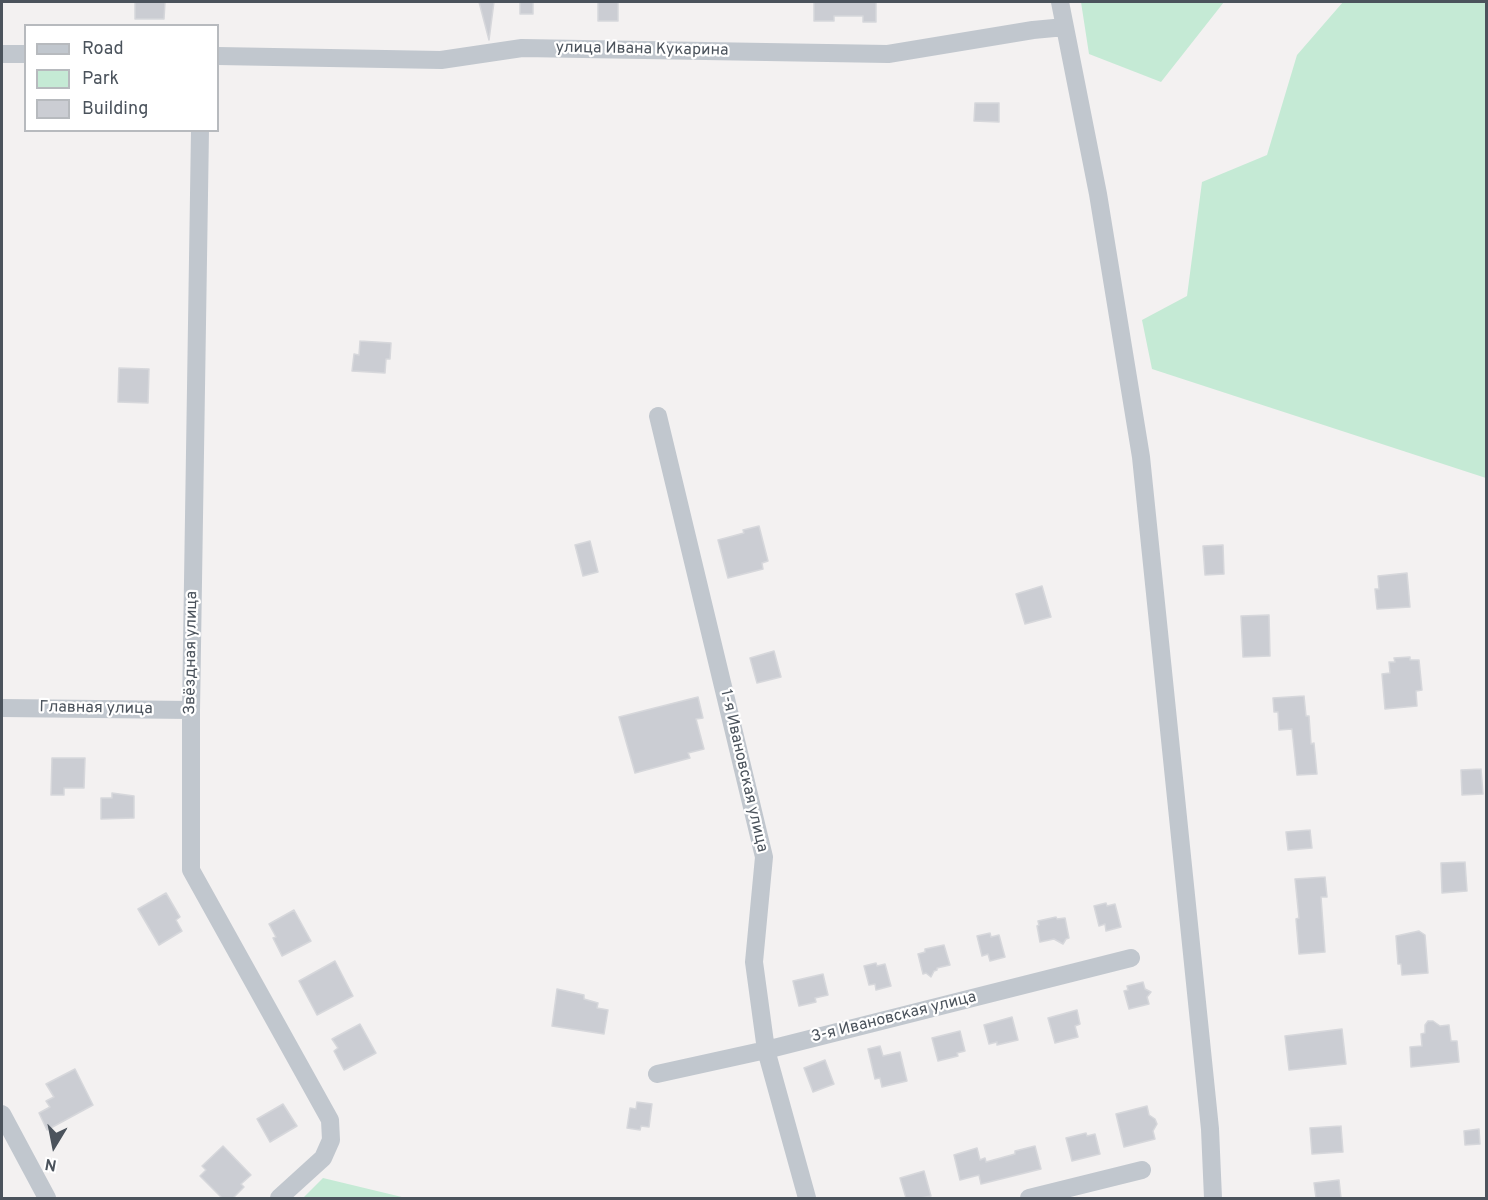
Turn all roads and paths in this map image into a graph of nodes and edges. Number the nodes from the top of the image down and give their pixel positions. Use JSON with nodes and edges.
{"nodes":[{"id":1,"x":1060,"y":2,"type":"edge"},
{"id":2,"x":1065,"y":27,"type":"junction"},
{"id":3,"x":2,"y":54,"type":"edge"},
{"id":4,"x":24,"y":54,"type":"edge"},
{"id":5,"x":219,"y":56,"type":"edge"},
{"id":6,"x":200,"y":132,"type":"edge"},
{"id":7,"x":658,"y":416,"type":"dead end"},
{"id":8,"x":2,"y":708,"type":"edge"},
{"id":9,"x":191,"y":710,"type":"junction"},
{"id":10,"x":1131,"y":958,"type":"dead end"},
{"id":11,"x":766,"y":1050,"type":"junction"},
{"id":12,"x":657,"y":1074,"type":"dead end"},
{"id":13,"x":2,"y":1114,"type":"edge"},
{"id":14,"x":1142,"y":1170,"type":"dead end"},
{"id":15,"x":47,"y":1198,"type":"edge"},
{"id":16,"x":279,"y":1198,"type":"edge"},
{"id":17,"x":807,"y":1198,"type":"edge"},
{"id":18,"x":1029,"y":1198,"type":"edge"},
{"id":19,"x":1213,"y":1198,"type":"edge"}],
"edges":[{"from":1,"to":2,"type":"street"},
{"from":2,"to":5,"type":"street","name":"улица Ивана Кукарина"},
{"from":2,"to":19,"type":"street"},
{"from":3,"to":4,"type":"street"},
{"from":6,"to":9,"type":"street","name":"Звёздная улица"},
{"from":7,"to":11,"type":"street","name":"1-я Ивановская улица"},
{"from":8,"to":9,"type":"street","name":"Главная улица"},
{"from":9,"to":16,"type":"street","name":"Звёздная улица"},
{"from":10,"to":11,"type":"street","name":"3-я Ивановская улица"},
{"from":11,"to":12,"type":"street","name":"3-я Ивановская улица"},
{"from":11,"to":17,"type":"street","name":"1-я Ивановская улица"},
{"from":13,"to":15,"type":"street"},
{"from":14,"to":18,"type":"street"}]}
